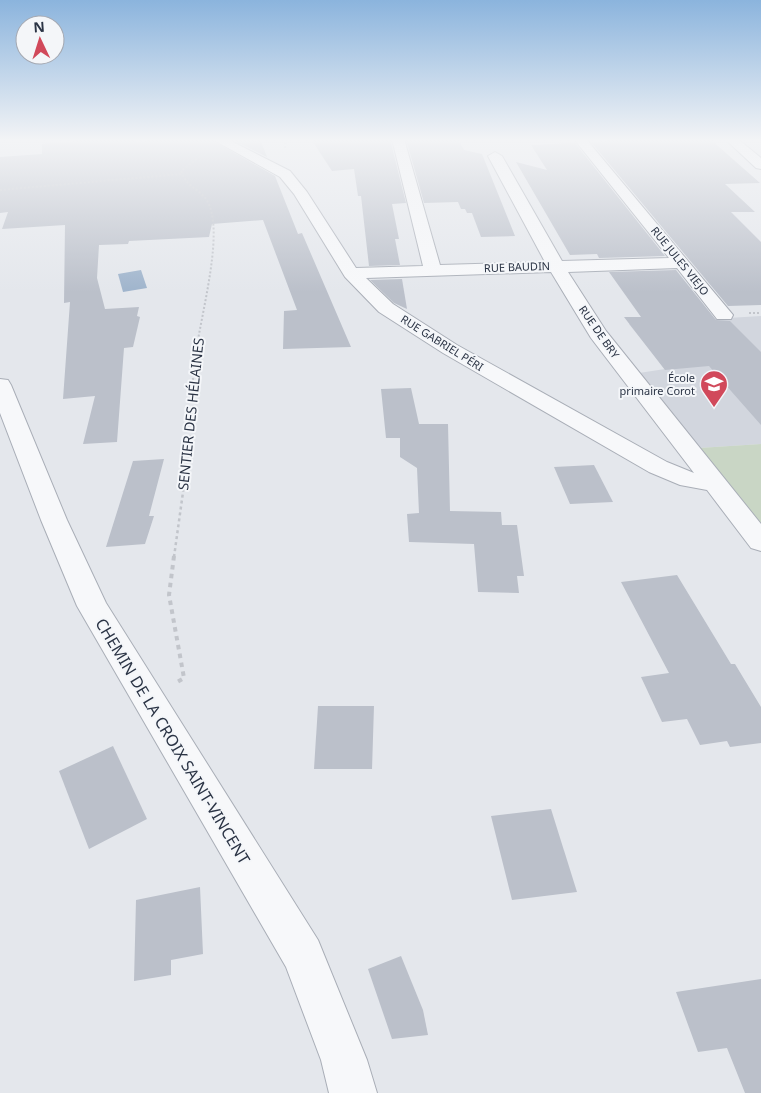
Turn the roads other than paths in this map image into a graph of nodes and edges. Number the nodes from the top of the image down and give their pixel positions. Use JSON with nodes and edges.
{"nodes":[{"id":1,"x":298,"y":190,"type":"edge"},
{"id":2,"x":412,"y":190,"type":"edge"},
{"id":3,"x":513,"y":190,"type":"edge"},
{"id":4,"x":622,"y":190,"type":"edge"},
{"id":5,"x":682,"y":263,"type":"junction"},
{"id":6,"x":556,"y":266,"type":"junction"},
{"id":7,"x":433,"y":270,"type":"junction"},
{"id":8,"x":351,"y":273,"type":"junction"},
{"id":9,"x":724,"y":315,"type":"dead end"},
{"id":10,"x":0,"y":385,"type":"edge"},
{"id":11,"x":717,"y":484,"type":"junction"},
{"id":12,"x":761,"y":542,"type":"edge"},
{"id":13,"x":353,"y":1093,"type":"edge"}],
"edges":[{"from":1,"to":8,"type":"street","name":"RUE GABRIEL PÉRI"},
{"from":2,"to":7,"type":"street"},
{"from":3,"to":6,"type":"street","name":"RUE DE BRY"},
{"from":4,"to":5,"type":"street","name":"RUE JULES VIEJO"},
{"from":5,"to":6,"type":"street","name":"RUE BAUDIN"},
{"from":5,"to":9,"type":"street","name":"RUE JULES VIEJO"},
{"from":6,"to":7,"type":"street","name":"RUE BAUDIN"},
{"from":6,"to":11,"type":"street","name":"RUE DE BRY"},
{"from":7,"to":8,"type":"street","name":"RUE BAUDIN"},
{"from":8,"to":11,"type":"street","name":"RUE GABRIEL PÉRI"},
{"from":10,"to":13,"type":"street","name":"CHEMIN DE LA CROIX SAINT-VINCENT"},
{"from":11,"to":12,"type":"street","name":"RUE DE BRY"}]}
